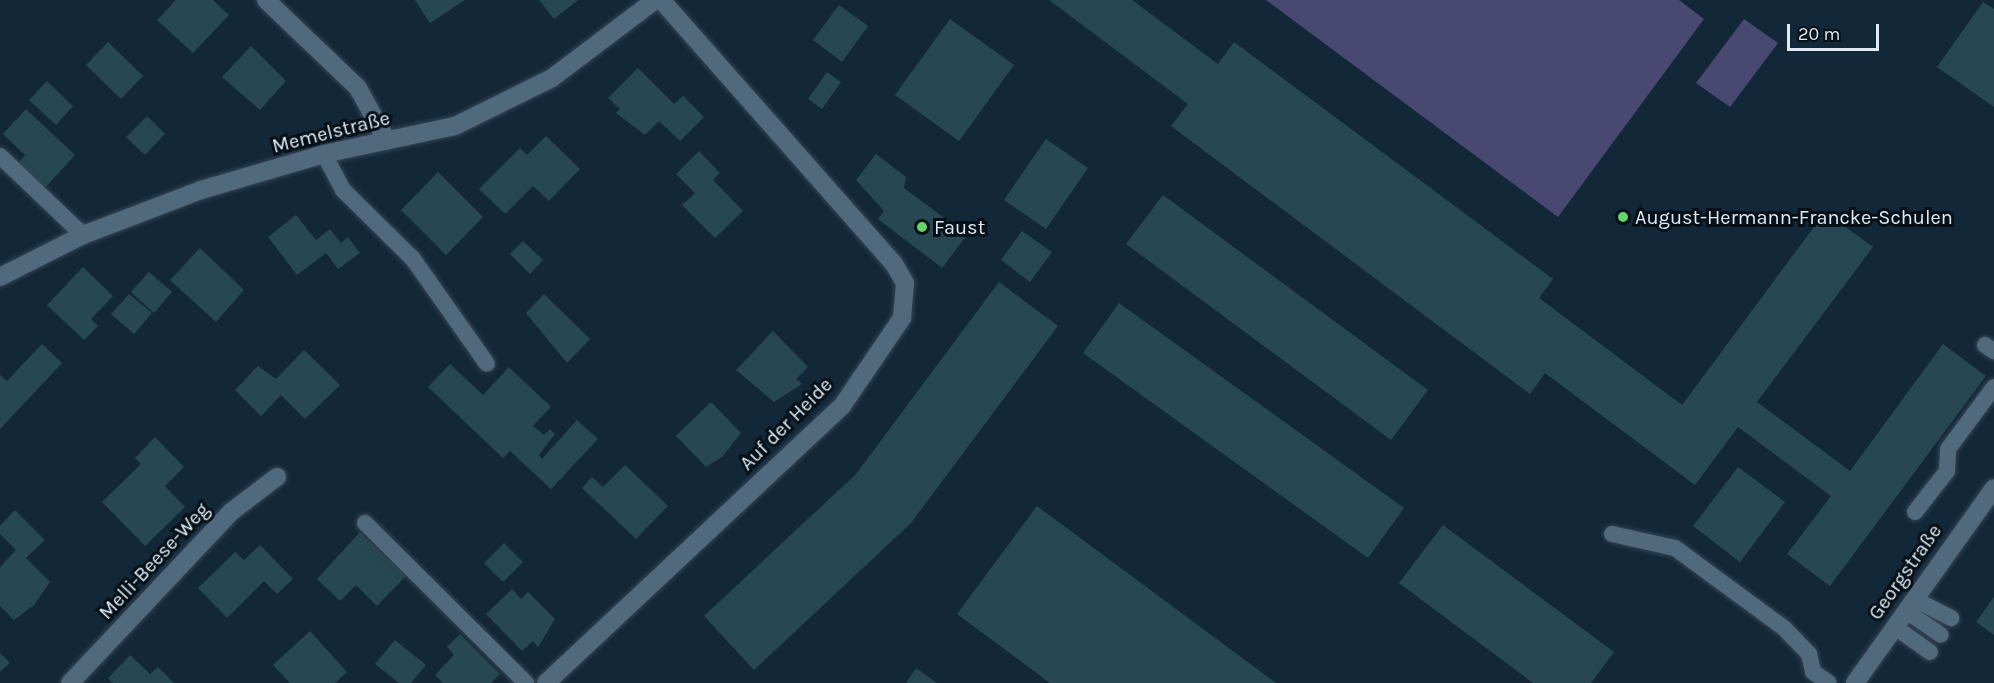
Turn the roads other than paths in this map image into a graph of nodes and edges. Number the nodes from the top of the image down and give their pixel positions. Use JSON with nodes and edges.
{"nodes":[{"id":1,"x":266,"y":0,"type":"edge"},
{"id":2,"x":655,"y":0,"type":"edge"},
{"id":3,"x":661,"y":0,"type":"edge"},
{"id":4,"x":387,"y":141,"type":"junction"},
{"id":5,"x":324,"y":154,"type":"junction"},
{"id":6,"x":0,"y":156,"type":"edge"},
{"id":7,"x":83,"y":236,"type":"junction"},
{"id":8,"x":0,"y":276,"type":"edge"},
{"id":9,"x":487,"y":364,"type":"dead end"},
{"id":10,"x":1994,"y":387,"type":"edge"},
{"id":11,"x":277,"y":477,"type":"dead end"},
{"id":12,"x":1994,"y":488,"type":"edge"},
{"id":13,"x":1915,"y":512,"type":"dead end"},
{"id":14,"x":365,"y":523,"type":"dead end"},
{"id":15,"x":1612,"y":534,"type":"dead end"},
{"id":16,"x":1910,"y":605,"type":"junction"},
{"id":17,"x":1951,"y":618,"type":"dead end"},
{"id":18,"x":1895,"y":627,"type":"junction"},
{"id":19,"x":1941,"y":635,"type":"dead end"},
{"id":20,"x":1930,"y":652,"type":"dead end"},
{"id":21,"x":70,"y":683,"type":"edge"},
{"id":22,"x":526,"y":683,"type":"edge"},
{"id":23,"x":546,"y":683,"type":"edge"},
{"id":24,"x":1829,"y":683,"type":"edge"},
{"id":25,"x":1855,"y":683,"type":"edge"}],
"edges":[{"from":1,"to":4,"type":"street"},
{"from":2,"to":4,"type":"street","name":"Memelstraße"},
{"from":3,"to":23,"type":"street","name":"Auf der Heide"},
{"from":4,"to":5,"type":"street","name":"Memelstraße"},
{"from":5,"to":7,"type":"street","name":"Memelstraße"},
{"from":5,"to":9,"type":"lane"},
{"from":6,"to":7,"type":"lane"},
{"from":7,"to":8,"type":"street","name":"Memelstraße"},
{"from":10,"to":13,"type":"lane"},
{"from":11,"to":21,"type":"street","name":"Melli-Beese-Weg"},
{"from":12,"to":16,"type":"street","name":"Georgstraße"},
{"from":14,"to":22,"type":"lane"},
{"from":15,"to":24,"type":"lane"},
{"from":16,"to":17,"type":"lane"},
{"from":16,"to":18,"type":"street","name":"Georgstraße"},
{"from":16,"to":19,"type":"lane"},
{"from":18,"to":20,"type":"lane"},
{"from":18,"to":25,"type":"street","name":"Georgstraße"}]}
